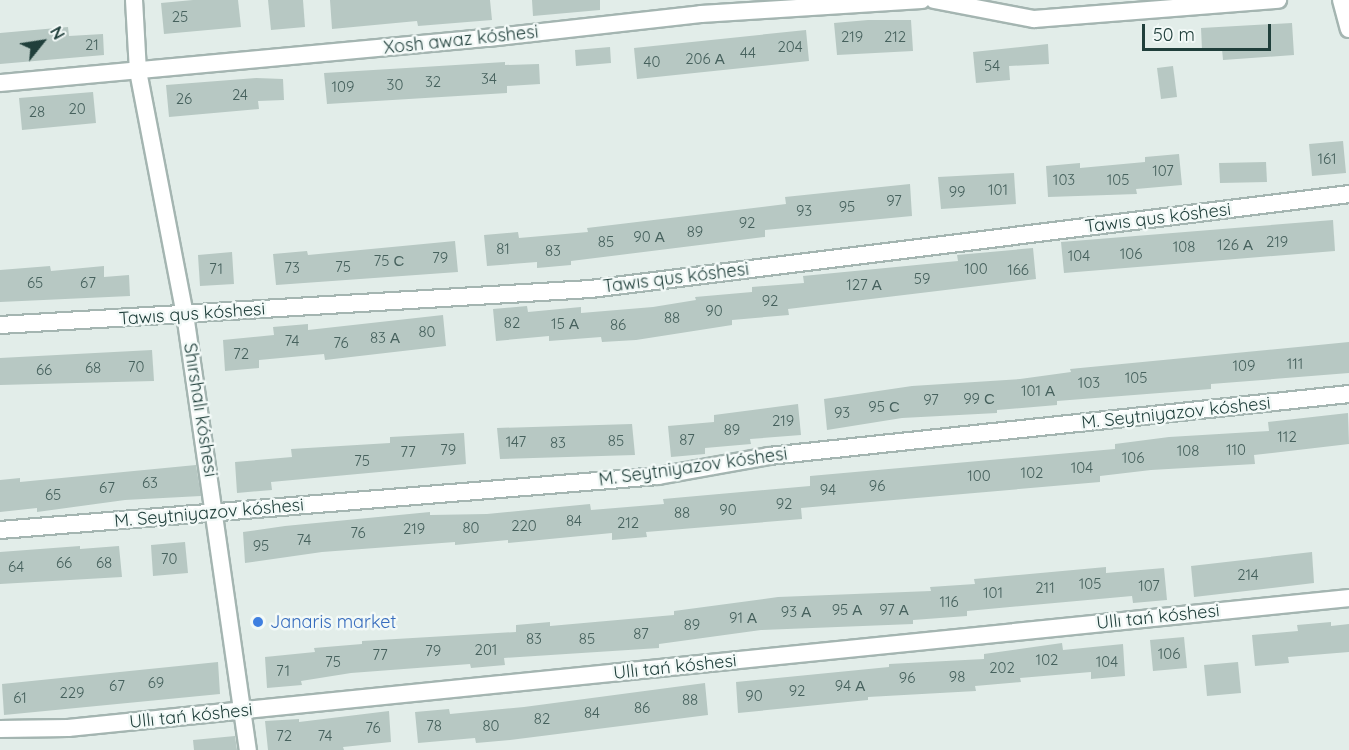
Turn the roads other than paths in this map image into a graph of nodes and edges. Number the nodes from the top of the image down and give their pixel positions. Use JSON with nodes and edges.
{"nodes":[{"id":1,"x":134,"y":0,"type":"edge"},
{"id":2,"x":922,"y":0,"type":"edge"},
{"id":3,"x":934,"y":0,"type":"edge"},
{"id":4,"x":1278,"y":0,"type":"edge"},
{"id":5,"x":1341,"y":0,"type":"edge"},
{"id":6,"x":1349,"y":29,"type":"edge"},
{"id":7,"x":138,"y":71,"type":"junction"},
{"id":8,"x":0,"y":83,"type":"edge"},
{"id":9,"x":1349,"y":194,"type":"edge"},
{"id":10,"x":185,"y":314,"type":"junction"},
{"id":11,"x":0,"y":325,"type":"edge"},
{"id":12,"x":1349,"y":394,"type":"edge"},
{"id":13,"x":215,"y":513,"type":"junction"},
{"id":14,"x":0,"y":530,"type":"edge"},
{"id":15,"x":1349,"y":598,"type":"edge"},
{"id":16,"x":240,"y":711,"type":"junction"},
{"id":17,"x":0,"y":729,"type":"edge"},
{"id":18,"x":248,"y":750,"type":"edge"}],
"edges":[{"from":1,"to":7,"type":"street","name":"Shırshalı kóshesi"},
{"from":2,"to":7,"type":"street","name":"Xosh awaz kóshesi"},
{"from":3,"to":4,"type":"street"},
{"from":5,"to":6,"type":"street"},
{"from":7,"to":8,"type":"street","name":"Xosh awaz kóshesi"},
{"from":7,"to":10,"type":"street","name":"Shırshalı kóshesi"},
{"from":9,"to":10,"type":"street","name":"Tawıs qus kóshesi"},
{"from":10,"to":11,"type":"street","name":"Tawıs qus kóshesi"},
{"from":10,"to":13,"type":"street","name":"Shırshalı kóshesi"},
{"from":12,"to":13,"type":"street","name":"M. Seytniyazov kóshesi"},
{"from":13,"to":14,"type":"street","name":"M. Seytniyazov kóshesi"},
{"from":13,"to":16,"type":"street","name":"Shırshalı kóshesi"},
{"from":15,"to":16,"type":"street","name":"Ullı tań kóshesi"},
{"from":16,"to":17,"type":"street","name":"Ullı tań kóshesi"},
{"from":16,"to":18,"type":"street","name":"Shırshalı kóshesi"}]}
